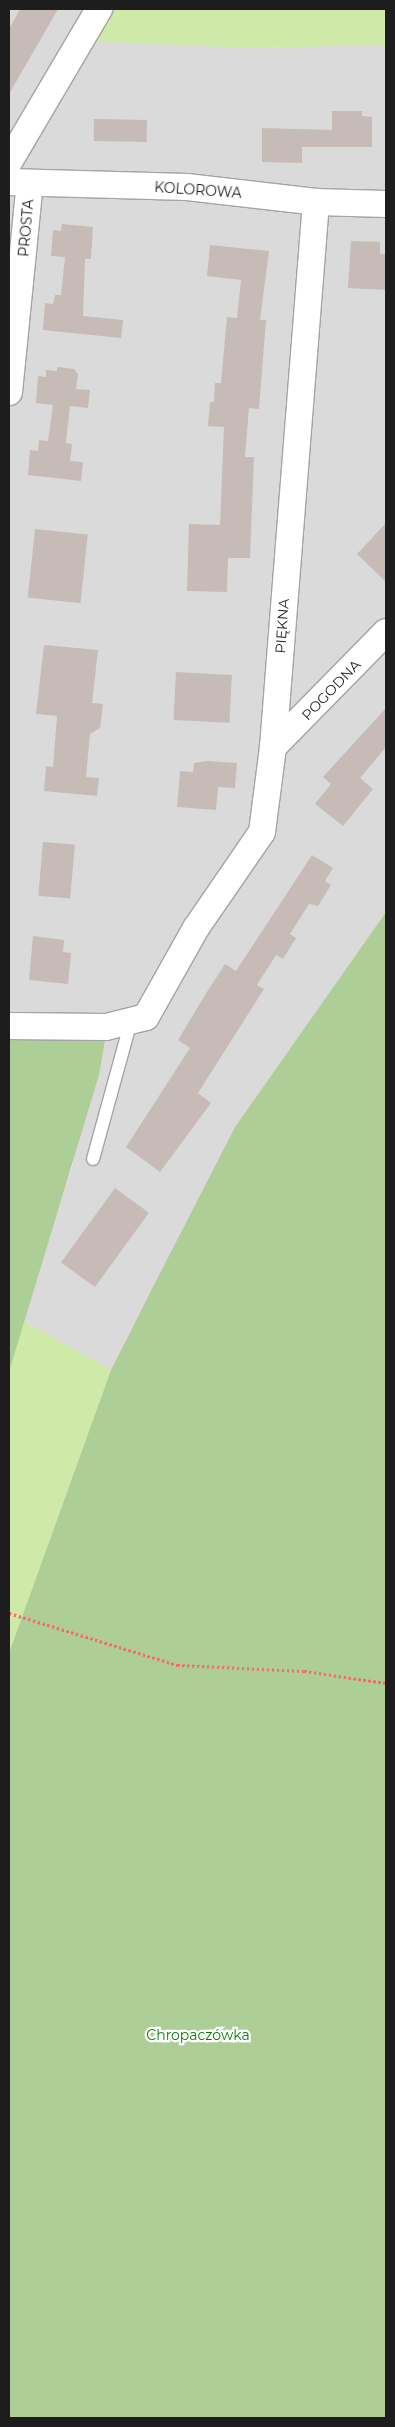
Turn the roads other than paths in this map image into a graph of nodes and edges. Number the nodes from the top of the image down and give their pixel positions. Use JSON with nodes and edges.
{"nodes":[{"id":1,"x":99,"y":9,"type":"edge"},
{"id":2,"x":9,"y":162,"type":"edge"},
{"id":3,"x":19,"y":183,"type":"edge"},
{"id":4,"x":316,"y":202,"type":"junction"},
{"id":5,"x":386,"y":204,"type":"edge"},
{"id":6,"x":9,"y":392,"type":"edge"},
{"id":7,"x":386,"y":632,"type":"edge"},
{"id":8,"x":273,"y":747,"type":"junction"},
{"id":9,"x":139,"y":1019,"type":"junction"},
{"id":10,"x":9,"y":1026,"type":"edge"},
{"id":11,"x":93,"y":1159,"type":"dead end"}],
"edges":[{"from":1,"to":2,"type":"street"},
{"from":3,"to":4,"type":"street","name":"KOLOROWA"},
{"from":3,"to":6,"type":"street","name":"PROSTA"},
{"from":4,"to":5,"type":"street","name":"KOLOROWA"},
{"from":4,"to":8,"type":"street","name":"PIĘKNA"},
{"from":7,"to":8,"type":"street","name":"POGODNA"},
{"from":8,"to":9,"type":"street","name":"PIĘKNA"},
{"from":9,"to":10,"type":"street"},
{"from":9,"to":11,"type":"lane"}]}
